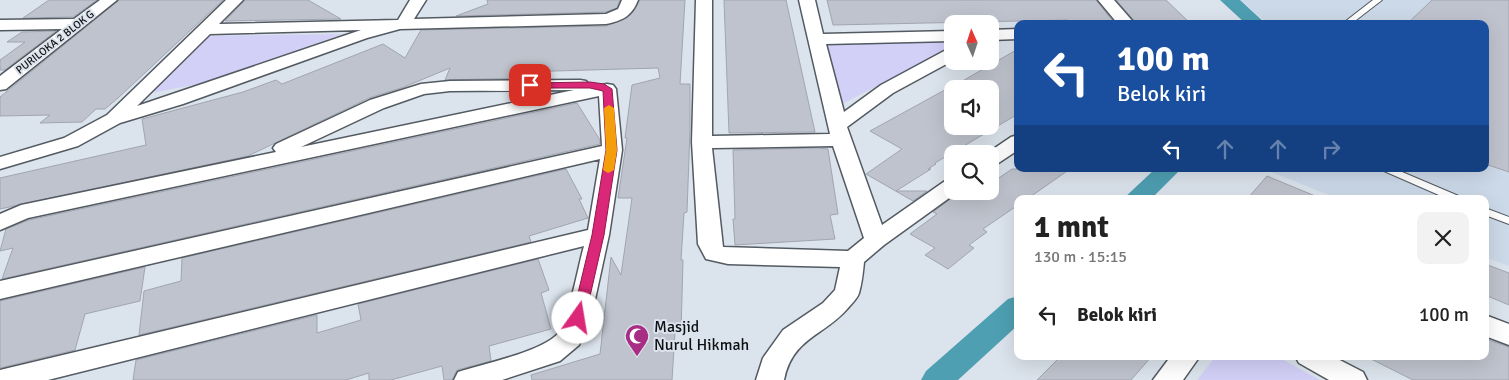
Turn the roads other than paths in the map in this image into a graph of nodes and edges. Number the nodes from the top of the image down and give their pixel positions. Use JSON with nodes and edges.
{"nodes":[{"id":1,"x":109,"y":0,"type":"edge"},
{"id":2,"x":235,"y":0,"type":"edge"},
{"id":3,"x":418,"y":0,"type":"edge"},
{"id":4,"x":630,"y":0,"type":"edge"},
{"id":5,"x":704,"y":0,"type":"edge"},
{"id":6,"x":807,"y":0,"type":"edge"},
{"id":7,"x":1106,"y":0,"type":"edge"},
{"id":8,"x":1363,"y":0,"type":"edge"},
{"id":9,"x":1378,"y":0,"type":"edge"},
{"id":10,"x":1371,"y":5,"type":"junction"},
{"id":11,"x":1124,"y":20,"type":"edge"},
{"id":12,"x":1351,"y":20,"type":"edge"},
{"id":13,"x":404,"y":23,"type":"junction"},
{"id":14,"x":79,"y":24,"type":"junction"},
{"id":15,"x":0,"y":26,"type":"edge"},
{"id":16,"x":206,"y":29,"type":"junction"},
{"id":17,"x":1014,"y":34,"type":"edge"},
{"id":18,"x":999,"y":35,"type":"edge"},
{"id":19,"x":944,"y":36,"type":"edge"},
{"id":20,"x":816,"y":39,"type":"junction"},
{"id":21,"x":944,"y":58,"type":"edge"},
{"id":22,"x":9,"y":72,"type":"edge"},
{"id":23,"x":0,"y":85,"type":"edge"},
{"id":24,"x":607,"y":89,"type":"junction"},
{"id":25,"x":106,"y":123,"type":"junction"},
{"id":26,"x":839,"y":134,"type":"junction"},
{"id":27,"x":702,"y":142,"type":"junction"},
{"id":28,"x":1014,"y":144,"type":"edge"},
{"id":29,"x":612,"y":150,"type":"junction"},
{"id":30,"x":0,"y":151,"type":"edge"},
{"id":31,"x":999,"y":154,"type":"edge"},
{"id":32,"x":0,"y":163,"type":"edge"},
{"id":33,"x":251,"y":163,"type":"junction"},
{"id":34,"x":1394,"y":172,"type":"edge"},
{"id":35,"x":944,"y":192,"type":"edge"},
{"id":36,"x":1448,"y":195,"type":"edge"},
{"id":37,"x":1489,"y":213,"type":"edge"},
{"id":38,"x":1509,"y":221,"type":"edge"},
{"id":39,"x":0,"y":223,"type":"edge"},
{"id":40,"x":598,"y":235,"type":"junction"},
{"id":41,"x":876,"y":240,"type":"junction"},
{"id":42,"x":853,"y":259,"type":"junction"},
{"id":43,"x":0,"y":290,"type":"edge"},
{"id":44,"x":1489,"y":327,"type":"edge"},
{"id":45,"x":1509,"y":335,"type":"edge"},
{"id":46,"x":1183,"y":360,"type":"edge"},
{"id":47,"x":1315,"y":360,"type":"edge"},
{"id":48,"x":4,"y":380,"type":"edge"},
{"id":49,"x":468,"y":380,"type":"edge"},
{"id":50,"x":770,"y":380,"type":"edge"},
{"id":51,"x":1167,"y":380,"type":"edge"},
{"id":52,"x":1351,"y":380,"type":"edge"}],
"edges":[{"from":1,"to":14,"type":"street","name":"PURILOKA 2 BLOK G"},
{"from":2,"to":16,"type":"street"},
{"from":3,"to":13,"type":"street"},
{"from":4,"to":13,"type":"street"},
{"from":5,"to":27,"type":"street"},
{"from":6,"to":20,"type":"street"},
{"from":7,"to":11,"type":"street"},
{"from":8,"to":10,"type":"lane"},
{"from":9,"to":10,"type":"lane"},
{"from":10,"to":12,"type":"lane"},
{"from":13,"to":16,"type":"street"},
{"from":13,"to":25,"type":"street"},
{"from":14,"to":15,"type":"street"},
{"from":14,"to":22,"type":"street","name":"PURILOKA 2 BLOK G"},
{"from":16,"to":25,"type":"street"},
{"from":17,"to":18,"type":"street"},
{"from":19,"to":20,"type":"street"},
{"from":20,"to":26,"type":"street"},
{"from":21,"to":26,"type":"street"},
{"from":22,"to":23,"type":"street","name":"PURILOKA 2 BLOK G"},
{"from":24,"to":29,"type":"street"},
{"from":24,"to":33,"type":"street"},
{"from":24,"to":33,"type":"street"},
{"from":25,"to":30,"type":"street"},
{"from":25,"to":32,"type":"street"},
{"from":26,"to":27,"type":"street"},
{"from":26,"to":41,"type":"street"},
{"from":27,"to":42,"type":"street"},
{"from":28,"to":31,"type":"street"},
{"from":29,"to":40,"type":"street"},
{"from":29,"to":43,"type":"street"},
{"from":33,"to":39,"type":"street"},
{"from":34,"to":36,"type":"lane"},
{"from":35,"to":41,"type":"street"},
{"from":37,"to":38,"type":"lane"},
{"from":40,"to":48,"type":"street"},
{"from":40,"to":49,"type":"street"},
{"from":41,"to":42,"type":"street"},
{"from":42,"to":50,"type":"street"},
{"from":44,"to":45,"type":"street"},
{"from":46,"to":51,"type":"street"},
{"from":47,"to":52,"type":"street"}]}
